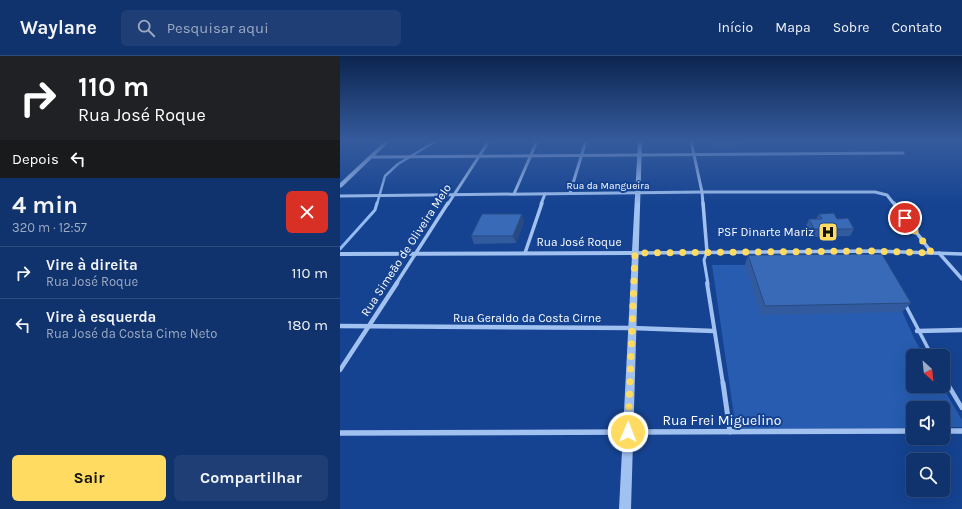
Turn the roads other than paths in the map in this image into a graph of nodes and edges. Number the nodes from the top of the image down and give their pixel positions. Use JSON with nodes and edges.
{"nodes":[{"id":1,"x":366,"y":162,"type":"edge"},
{"id":2,"x":475,"y":162,"type":"edge"},
{"id":3,"x":527,"y":162,"type":"edge"},
{"id":4,"x":581,"y":162,"type":"edge"},
{"id":5,"x":639,"y":162,"type":"edge"},
{"id":6,"x":696,"y":162,"type":"edge"},
{"id":7,"x":340,"y":186,"type":"edge"},
{"id":8,"x":702,"y":192,"type":"junction"},
{"id":9,"x":570,"y":193,"type":"junction"},
{"id":10,"x":637,"y":193,"type":"junction"},
{"id":11,"x":514,"y":194,"type":"junction"},
{"id":12,"x":545,"y":194,"type":"junction"},
{"id":13,"x":453,"y":195,"type":"junction"},
{"id":14,"x":340,"y":196,"type":"edge"},
{"id":15,"x":873,"y":251,"type":"junction"},
{"id":16,"x":707,"y":252,"type":"junction"},
{"id":17,"x":525,"y":253,"type":"junction"},
{"id":18,"x":635,"y":253,"type":"junction"},
{"id":19,"x":932,"y":253,"type":"junction"},
{"id":20,"x":939,"y":253,"type":"junction"},
{"id":21,"x":340,"y":254,"type":"edge"},
{"id":22,"x":415,"y":254,"type":"junction"},
{"id":23,"x":962,"y":254,"type":"edge"},
{"id":24,"x":877,"y":258,"type":"edge"},
{"id":25,"x":962,"y":279,"type":"edge"},
{"id":26,"x":902,"y":298,"type":"edge"},
{"id":27,"x":340,"y":326,"type":"edge"},
{"id":28,"x":368,"y":326,"type":"junction"},
{"id":29,"x":632,"y":328,"type":"junction"},
{"id":30,"x":917,"y":330,"type":"junction"},
{"id":31,"x":962,"y":330,"type":"edge"},
{"id":32,"x":714,"y":331,"type":"junction"},
{"id":33,"x":928,"y":349,"type":"edge"},
{"id":34,"x":340,"y":370,"type":"edge"},
{"id":35,"x":950,"y":387,"type":"edge"},
{"id":36,"x":962,"y":408,"type":"edge"},
{"id":37,"x":906,"y":431,"type":"edge"},
{"id":38,"x":950,"y":431,"type":"edge"},
{"id":39,"x":962,"y":431,"type":"edge"},
{"id":40,"x":628,"y":432,"type":"junction"},
{"id":41,"x":730,"y":432,"type":"junction"},
{"id":42,"x":340,"y":433,"type":"edge"},
{"id":43,"x":625,"y":509,"type":"edge"}],
"edges":[{"from":1,"to":7,"type":"street"},
{"from":2,"to":13,"type":"street","name":"Rua Simeão de Oliveira Melo"},
{"from":3,"to":11,"type":"street"},
{"from":4,"to":9,"type":"street"},
{"from":5,"to":10,"type":"street"},
{"from":6,"to":8,"type":"street"},
{"from":8,"to":10,"type":"street","name":"Rua da Mangueira"},
{"from":8,"to":16,"type":"street"},
{"from":8,"to":19,"type":"street","name":"Rua da Mangueira"},
{"from":9,"to":10,"type":"street","name":"Rua da Mangueira"},
{"from":9,"to":12,"type":"street","name":"Rua da Mangueira"},
{"from":10,"to":18,"type":"street"},
{"from":11,"to":12,"type":"street","name":"Rua da Mangueira"},
{"from":11,"to":13,"type":"street","name":"Rua da Mangueira"},
{"from":12,"to":17,"type":"street"},
{"from":13,"to":14,"type":"street","name":"Rua da Mangueira"},
{"from":13,"to":22,"type":"street","name":"Rua Simeão de Oliveira Melo"},
{"from":15,"to":16,"type":"street","name":"Rua José Roque"},
{"from":15,"to":19,"type":"street","name":"Rua José Roque"},
{"from":15,"to":24,"type":"lane"},
{"from":16,"to":18,"type":"street","name":"Rua José Roque"},
{"from":16,"to":32,"type":"street"},
{"from":17,"to":18,"type":"street","name":"Rua José Roque"},
{"from":17,"to":22,"type":"street","name":"Rua José Roque"},
{"from":18,"to":29,"type":"street"},
{"from":19,"to":20,"type":"street","name":"Rua José Roque"},
{"from":20,"to":23,"type":"street","name":"Rua José Roque"},
{"from":20,"to":25,"type":"street"},
{"from":21,"to":22,"type":"street","name":"Rua José Roque"},
{"from":22,"to":28,"type":"street","name":"Rua Simeão de Oliveira Melo"},
{"from":26,"to":30,"type":"lane"},
{"from":27,"to":28,"type":"street","name":"Rua Geraldo da Costa Cirne"},
{"from":28,"to":29,"type":"street","name":"Rua Geraldo da Costa Cirne"},
{"from":28,"to":34,"type":"street","name":"Rua Simeão de Oliveira Melo"},
{"from":29,"to":32,"type":"street","name":"Rua Geraldo da Costa Cirne"},
{"from":29,"to":40,"type":"street"},
{"from":30,"to":31,"type":"street"},
{"from":30,"to":33,"type":"lane"},
{"from":32,"to":41,"type":"street"},
{"from":35,"to":36,"type":"lane"},
{"from":37,"to":41,"type":"street","name":"Rua Frei Miguelino"},
{"from":38,"to":39,"type":"street"},
{"from":40,"to":41,"type":"street","name":"Rua Frei Miguelino"},
{"from":40,"to":42,"type":"street","name":"Rua Frei Miguelino"},
{"from":40,"to":43,"type":"street"}]}
